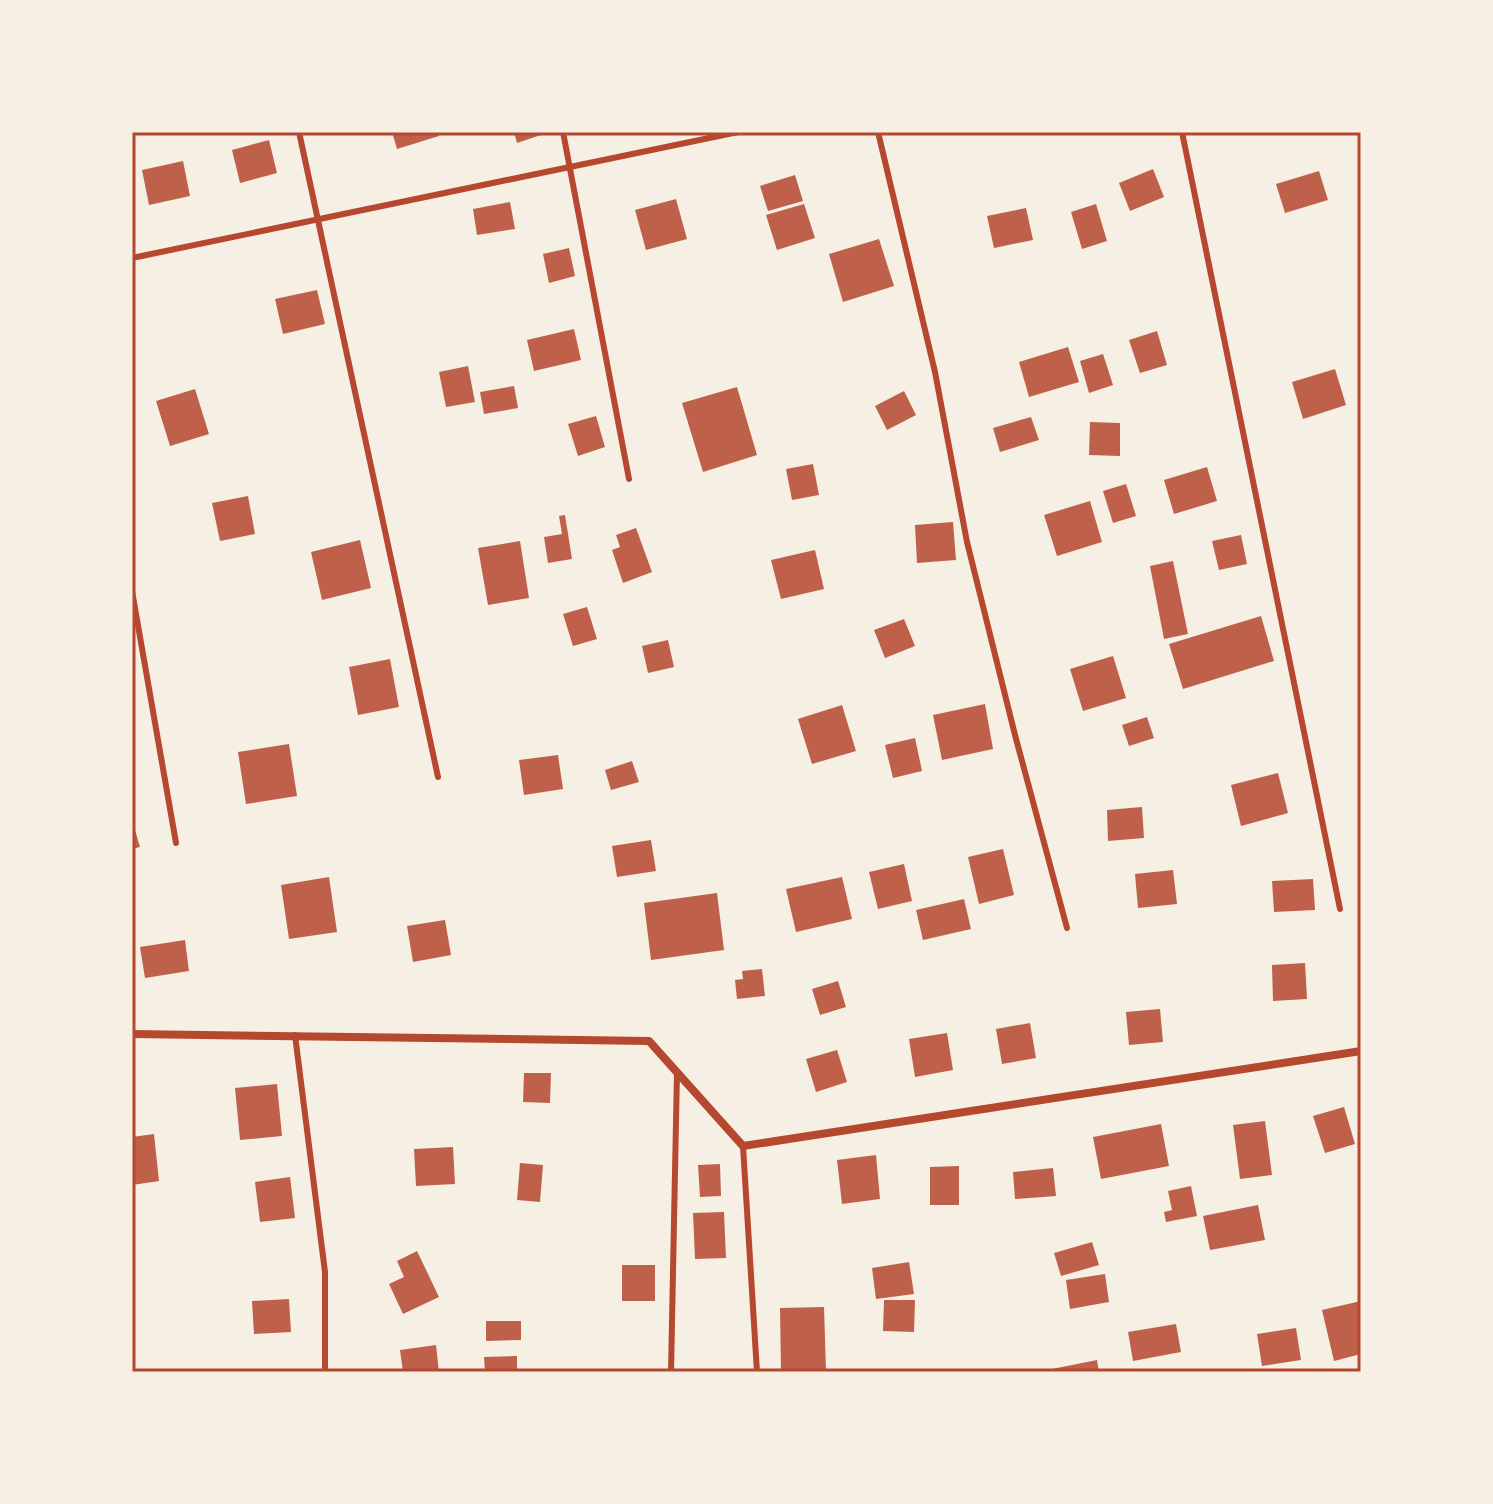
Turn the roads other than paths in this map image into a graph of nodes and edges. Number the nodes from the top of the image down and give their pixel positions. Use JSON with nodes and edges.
{"nodes":[{"id":1,"x":299,"y":132,"type":"edge"},
{"id":2,"x":563,"y":132,"type":"edge"},
{"id":3,"x":738,"y":132,"type":"edge"},
{"id":4,"x":878,"y":132,"type":"edge"},
{"id":5,"x":1182,"y":132,"type":"edge"},
{"id":6,"x":570,"y":167,"type":"junction"},
{"id":7,"x":318,"y":219,"type":"junction"},
{"id":8,"x":132,"y":258,"type":"edge"},
{"id":9,"x":629,"y":479,"type":"dead end"},
{"id":10,"x":132,"y":591,"type":"edge"},
{"id":11,"x":438,"y":777,"type":"dead end"},
{"id":12,"x":176,"y":843,"type":"dead end"},
{"id":13,"x":1340,"y":909,"type":"dead end"},
{"id":14,"x":1067,"y":928,"type":"dead end"},
{"id":15,"x":132,"y":1034,"type":"edge"},
{"id":16,"x":295,"y":1035,"type":"junction"},
{"id":17,"x":1361,"y":1051,"type":"edge"},
{"id":18,"x":677,"y":1072,"type":"junction"},
{"id":19,"x":743,"y":1146,"type":"junction"},
{"id":20,"x":325,"y":1372,"type":"edge"},
{"id":21,"x":671,"y":1372,"type":"edge"},
{"id":22,"x":757,"y":1372,"type":"edge"}],
"edges":[{"from":1,"to":7,"type":"lane"},
{"from":2,"to":6,"type":"lane"},
{"from":3,"to":6,"type":"lane"},
{"from":4,"to":14,"type":"lane"},
{"from":5,"to":13,"type":"lane"},
{"from":6,"to":7,"type":"lane"},
{"from":6,"to":9,"type":"lane"},
{"from":7,"to":8,"type":"lane"},
{"from":7,"to":11,"type":"lane"},
{"from":10,"to":12,"type":"lane"},
{"from":15,"to":16,"type":"street"},
{"from":16,"to":18,"type":"street"},
{"from":16,"to":20,"type":"lane"},
{"from":17,"to":19,"type":"street"},
{"from":18,"to":19,"type":"street"},
{"from":18,"to":21,"type":"lane"},
{"from":19,"to":22,"type":"lane"}]}
